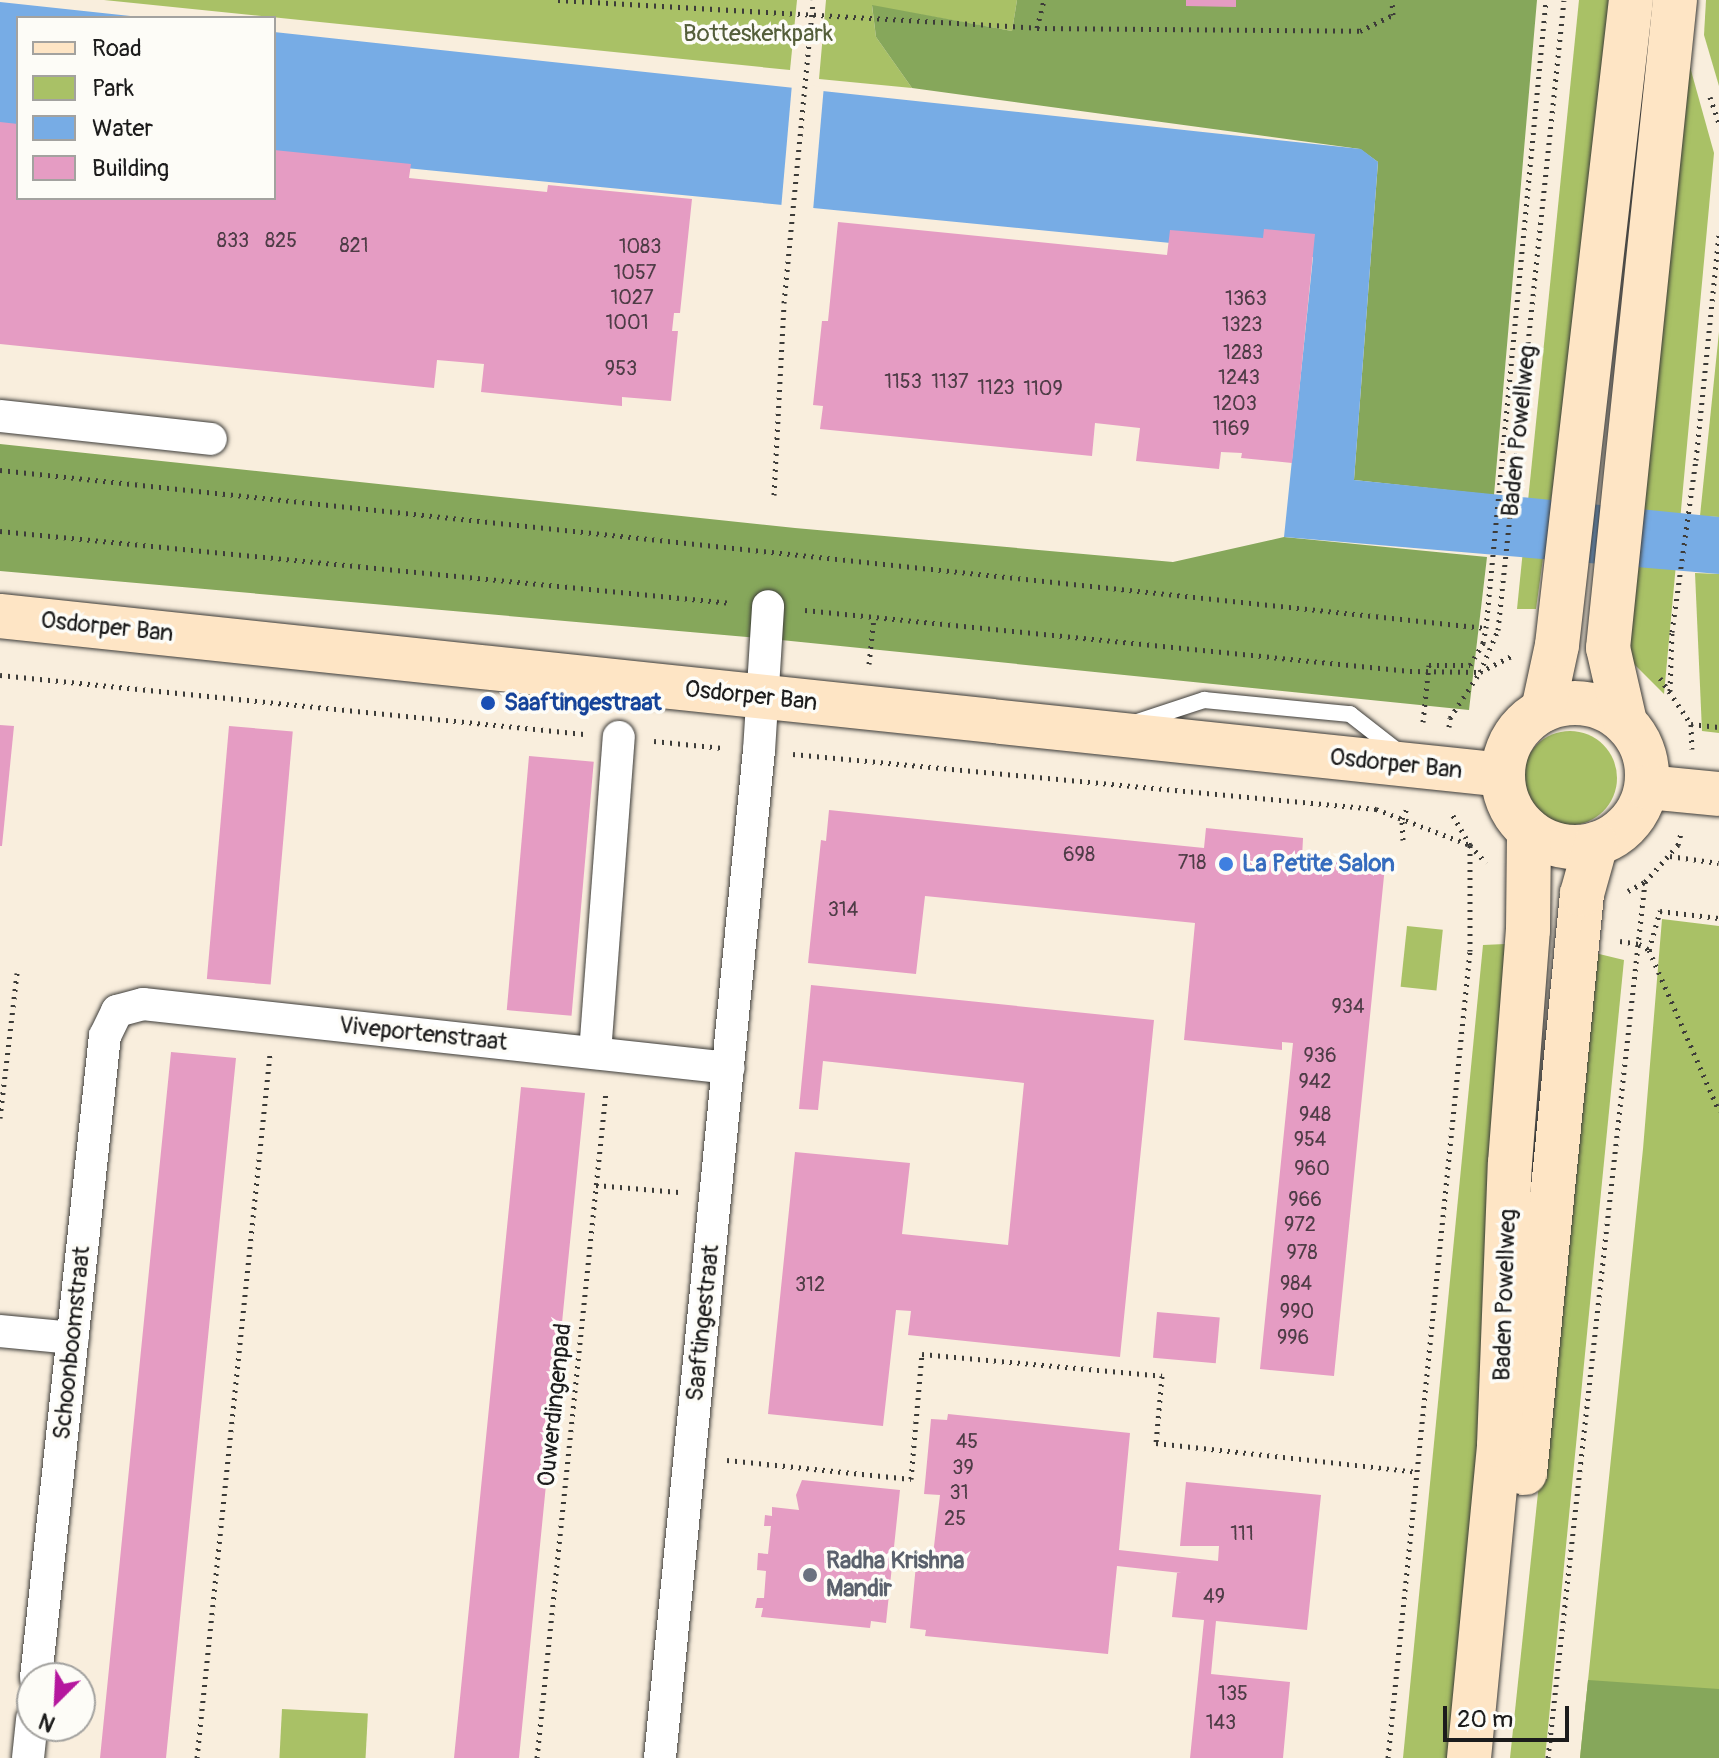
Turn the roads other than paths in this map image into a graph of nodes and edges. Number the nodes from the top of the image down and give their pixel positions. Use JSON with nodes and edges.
{"nodes":[{"id":1,"x":1631,"y":0,"type":"edge"},
{"id":2,"x":1675,"y":0,"type":"edge"},
{"id":3,"x":0,"y":416,"type":"edge"},
{"id":4,"x":211,"y":439,"type":"dead end"},
{"id":5,"x":768,"y":606,"type":"road end"},
{"id":6,"x":0,"y":616,"type":"edge"},
{"id":7,"x":297,"y":645,"type":"junction"},
{"id":8,"x":417,"y":679,"type":"dead end"},
{"id":9,"x":655,"y":685,"type":"junction"},
{"id":10,"x":588,"y":697,"type":"dead end"},
{"id":11,"x":764,"y":698,"type":"junction"},
{"id":12,"x":1543,"y":710,"type":"junction"},
{"id":13,"x":1625,"y":722,"type":"junction"},
{"id":14,"x":619,"y":737,"type":"road end"},
{"id":15,"x":1503,"y":775,"type":"junction"},
{"id":16,"x":1647,"y":787,"type":"junction"},
{"id":17,"x":1706,"y":792,"type":"edge"},
{"id":18,"x":1529,"y":831,"type":"junction"},
{"id":19,"x":1596,"y":844,"type":"junction"},
{"id":20,"x":117,"y":1011,"type":"joint"},
{"id":21,"x":602,"y":1054,"type":"junction"},
{"id":22,"x":729,"y":1068,"type":"junction"},
{"id":23,"x":0,"y":1331,"type":"edge"},
{"id":24,"x":73,"y":1338,"type":"junction"},
{"id":25,"x":38,"y":1662,"type":"edge"},
{"id":26,"x":660,"y":1758,"type":"edge"},
{"id":27,"x":1469,"y":1758,"type":"edge"},
{"id":28,"x":1496,"y":1758,"type":"edge"}],
"edges":[{"from":1,"to":12,"type":"main road"},
{"from":2,"to":13,"type":"main road"},
{"from":3,"to":4,"type":"street"},
{"from":5,"to":11,"type":"street","name":"Saaftingestraat"},
{"from":6,"to":7,"type":"main road","name":"Osdorper Ban"},
{"from":7,"to":8,"type":"lane"},
{"from":7,"to":9,"type":"main road","name":"Osdorper Ban"},
{"from":9,"to":10,"type":"lane"},
{"from":9,"to":11,"type":"main road","name":"Osdorper Ban"},
{"from":11,"to":15,"type":"main road","name":"Osdorper Ban"},
{"from":11,"to":22,"type":"street","name":"Saaftingestraat"},
{"from":12,"to":13,"type":"main road"},
{"from":12,"to":15,"type":"main road"},
{"from":13,"to":16,"type":"main road"},
{"from":14,"to":21,"type":"street"},
{"from":15,"to":18,"type":"main road"},
{"from":16,"to":17,"type":"main road"},
{"from":16,"to":19,"type":"main road"},
{"from":18,"to":19,"type":"main road"},
{"from":18,"to":27,"type":"main road","name":"Baden Powellweg"},
{"from":19,"to":28,"type":"main road","name":"Baden Powellweg"},
{"from":20,"to":21,"type":"street","name":"Viveportenstraat"},
{"from":20,"to":24,"type":"street","name":"Schoonboomstraat"},
{"from":21,"to":22,"type":"street","name":"Viveportenstraat"},
{"from":22,"to":26,"type":"street","name":"Saaftingestraat"},
{"from":23,"to":24,"type":"street"},
{"from":24,"to":25,"type":"street","name":"Schoonboomstraat"}]}
